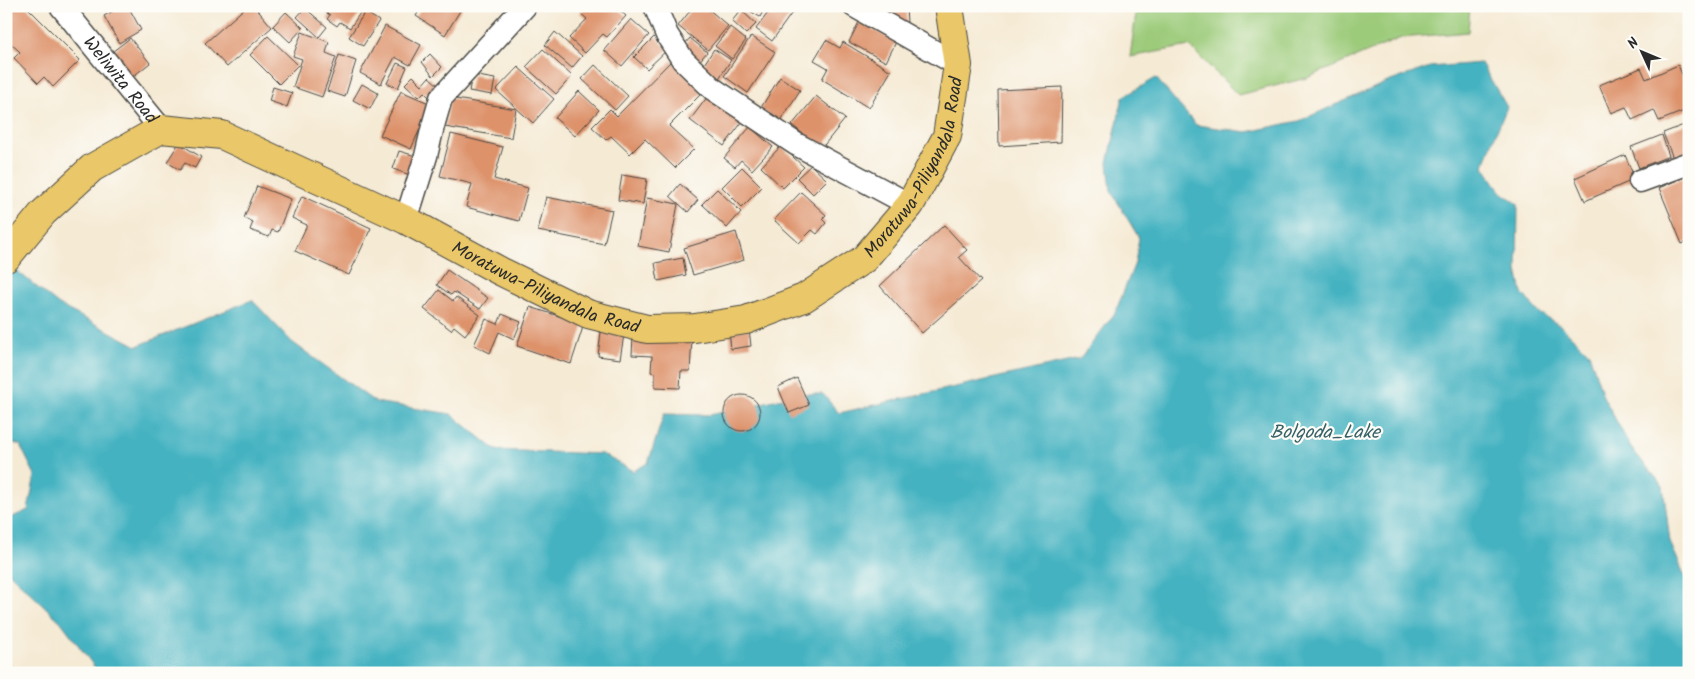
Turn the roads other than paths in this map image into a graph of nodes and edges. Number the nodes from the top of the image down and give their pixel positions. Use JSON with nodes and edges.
{"nodes":[{"id":1,"x":62,"y":6,"type":"edge"},
{"id":2,"x":525,"y":6,"type":"edge"},
{"id":3,"x":655,"y":6,"type":"edge"},
{"id":4,"x":854,"y":6,"type":"edge"},
{"id":5,"x":950,"y":6,"type":"edge"},
{"id":6,"x":958,"y":65,"type":"junction"},
{"id":7,"x":161,"y":130,"type":"junction"},
{"id":8,"x":1689,"y":163,"type":"edge"},
{"id":9,"x":1640,"y":181,"type":"dead end"},
{"id":10,"x":910,"y":205,"type":"junction"},
{"id":11,"x":406,"y":220,"type":"junction"},
{"id":12,"x":6,"y":258,"type":"edge"}],
"edges":[{"from":1,"to":7,"type":"street","name":"Weliwita Road"},
{"from":2,"to":11,"type":"street"},
{"from":3,"to":10,"type":"street"},
{"from":4,"to":6,"type":"street"},
{"from":5,"to":6,"type":"main road","name":"Moratuwa-Piliyandala Road"},
{"from":6,"to":10,"type":"main road","name":"Moratuwa-Piliyandala Road"},
{"from":7,"to":11,"type":"main road","name":"Moratuwa-Piliyandala Road"},
{"from":7,"to":12,"type":"main road"},
{"from":8,"to":9,"type":"street"},
{"from":10,"to":11,"type":"main road","name":"Moratuwa-Piliyandala Road"}]}
